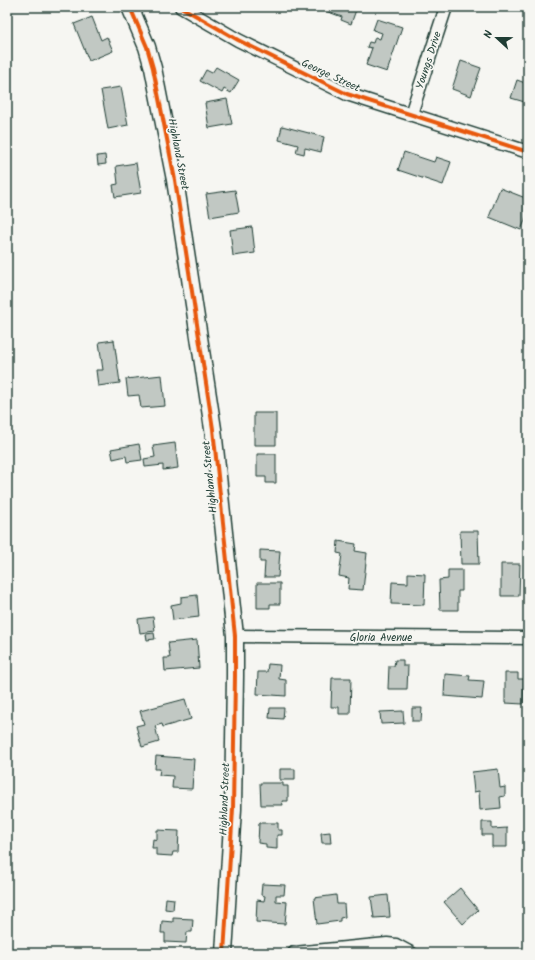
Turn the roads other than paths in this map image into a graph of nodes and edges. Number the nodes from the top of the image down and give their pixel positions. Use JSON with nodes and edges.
{"nodes":[{"id":1,"x":130,"y":7,"type":"edge"},
{"id":2,"x":180,"y":7,"type":"edge"},
{"id":3,"x":446,"y":7,"type":"edge"},
{"id":4,"x":411,"y":114,"type":"junction"},
{"id":5,"x":528,"y":152,"type":"edge"},
{"id":6,"x":235,"y":636,"type":"junction"},
{"id":7,"x":528,"y":638,"type":"edge"},
{"id":8,"x":224,"y":953,"type":"edge"},
{"id":9,"x":294,"y":953,"type":"edge"},
{"id":10,"x":411,"y":953,"type":"edge"}],
"edges":[{"from":1,"to":6,"type":"street","name":"Highland Street"},
{"from":2,"to":4,"type":"street","name":"George Street"},
{"from":3,"to":4,"type":"street","name":"Youngs Drive"},
{"from":4,"to":5,"type":"street","name":"George Street"},
{"from":6,"to":7,"type":"street","name":"Gloria Avenue"},
{"from":6,"to":8,"type":"street","name":"Highland Street"},
{"from":9,"to":10,"type":"street"}]}
